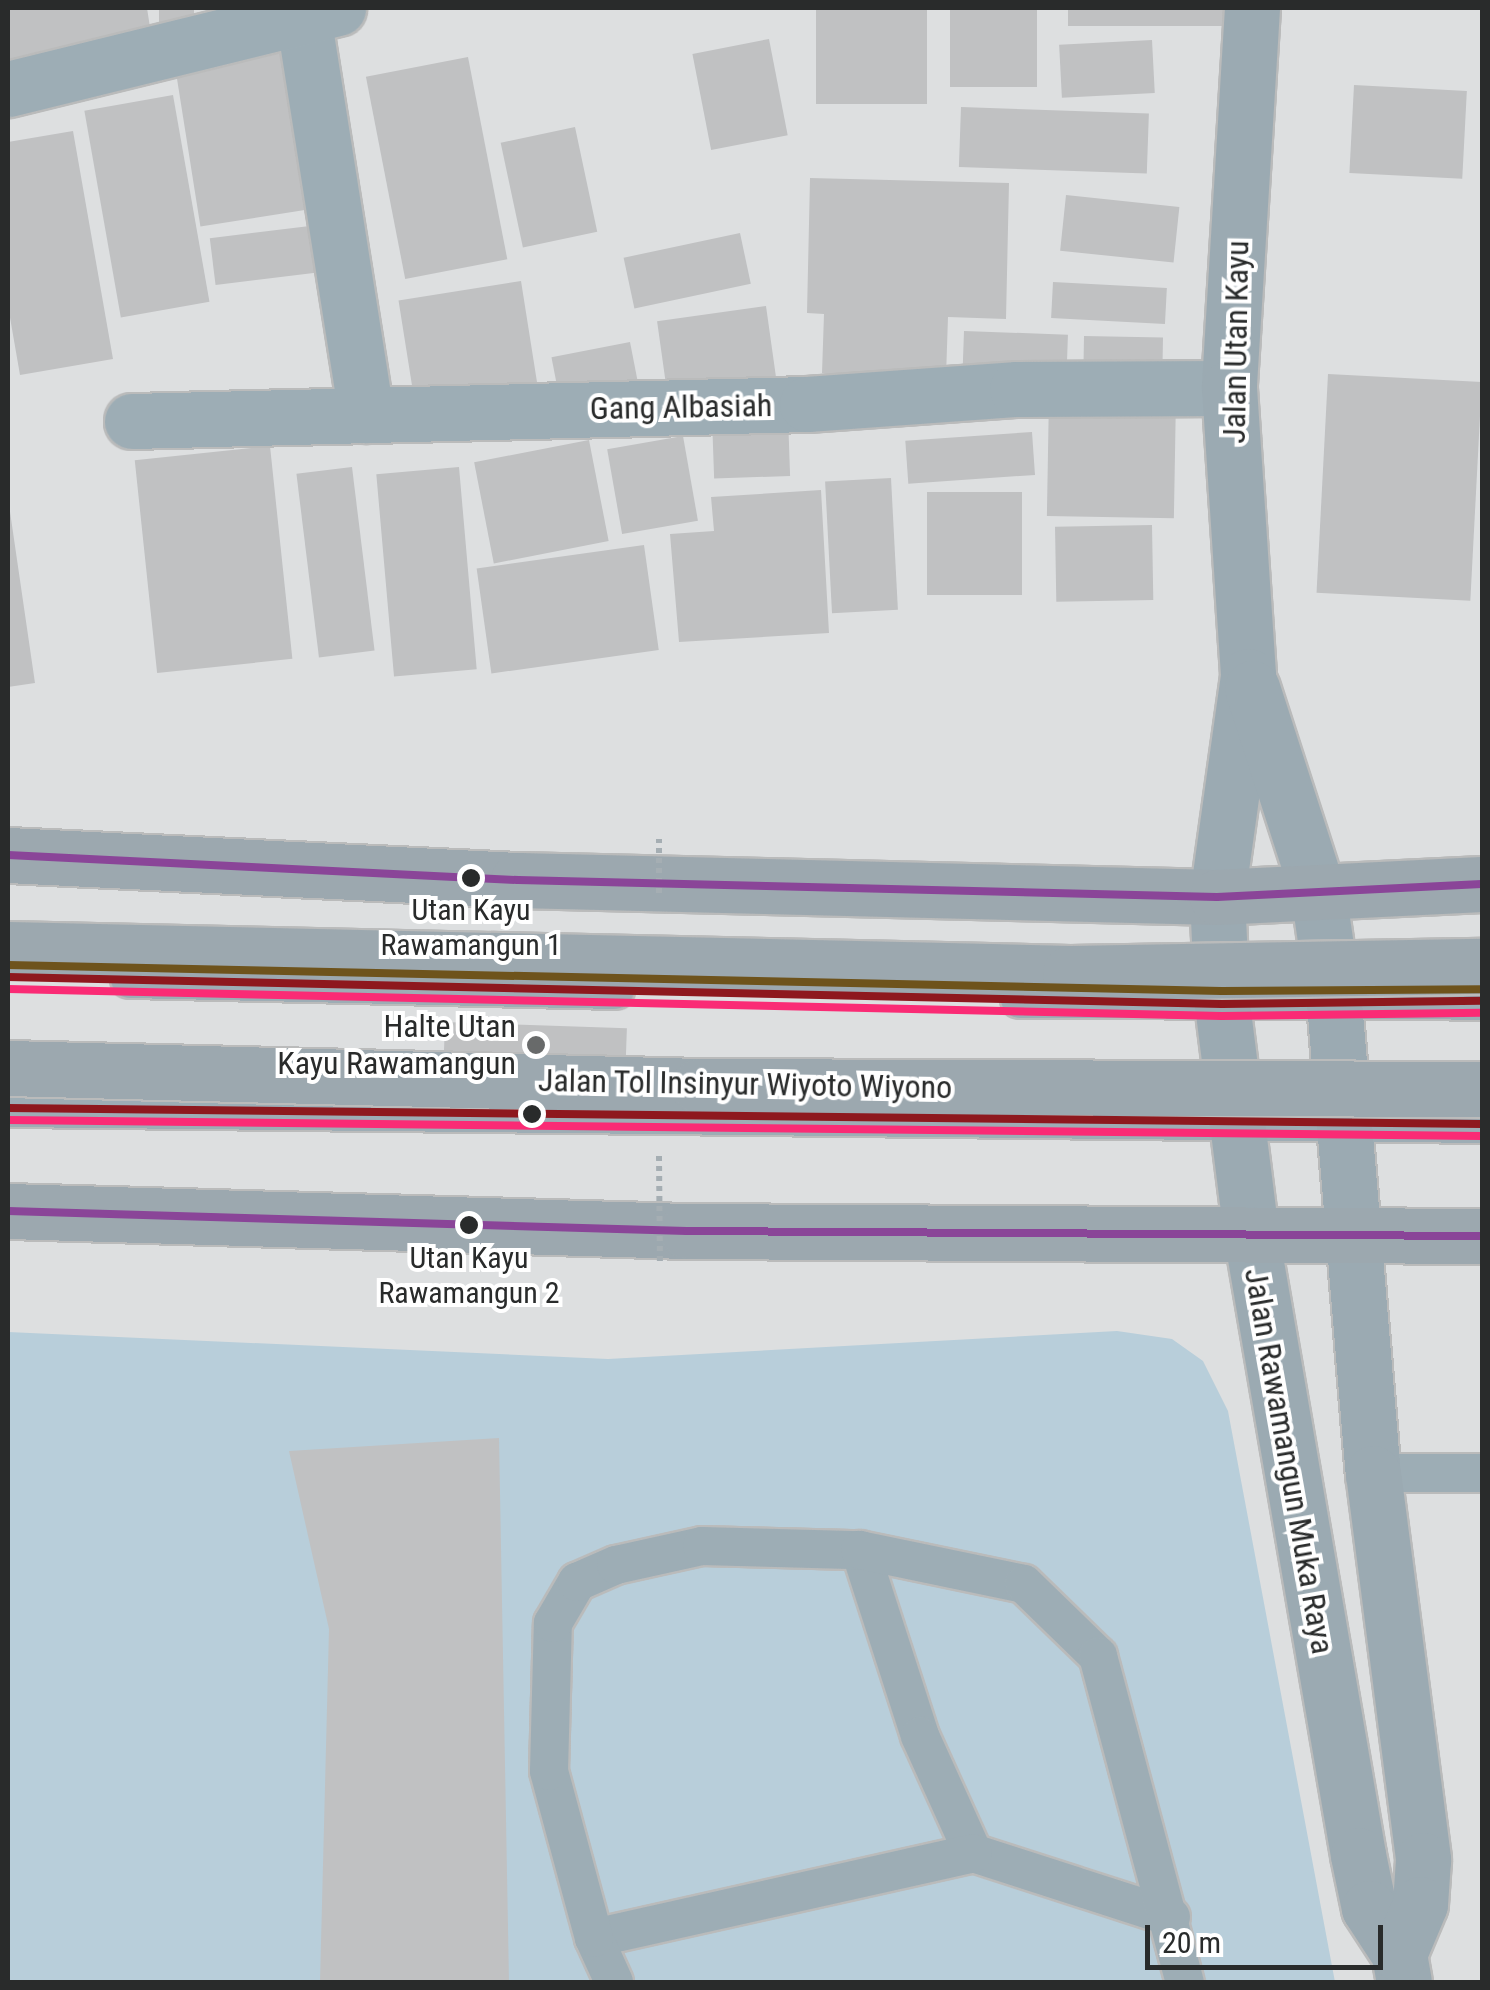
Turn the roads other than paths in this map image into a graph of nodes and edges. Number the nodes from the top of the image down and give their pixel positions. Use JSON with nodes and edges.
{"nodes":[{"id":1,"x":1252,"y":8,"type":"edge"},
{"id":2,"x":321,"y":12,"type":"edge"},
{"id":3,"x":8,"y":89,"type":"edge"},
{"id":4,"x":1229,"y":388,"type":"junction"},
{"id":5,"x":366,"y":415,"type":"junction"},
{"id":6,"x":132,"y":420,"type":"dead end"},
{"id":7,"x":1248,"y":676,"type":"junction"},
{"id":8,"x":8,"y":856,"type":"edge"},
{"id":9,"x":1482,"y":884,"type":"edge"},
{"id":10,"x":1318,"y":892,"type":"junction"},
{"id":11,"x":1217,"y":896,"type":"junction"},
{"id":12,"x":8,"y":949,"type":"edge"},
{"id":13,"x":1482,"y":966,"type":"edge"},
{"id":14,"x":8,"y":976,"type":"edge"},
{"id":15,"x":1482,"y":1001,"type":"edge"},
{"id":16,"x":1334,"y":1002,"type":"junction"},
{"id":17,"x":1222,"y":1004,"type":"junction"},
{"id":18,"x":8,"y":1068,"type":"edge"},
{"id":19,"x":1482,"y":1089,"type":"edge"},
{"id":20,"x":8,"y":1108,"type":"edge"},
{"id":21,"x":1482,"y":1124,"type":"edge"},
{"id":22,"x":1238,"y":1126,"type":"junction"},
{"id":23,"x":1344,"y":1126,"type":"junction"},
{"id":24,"x":8,"y":1210,"type":"edge"},
{"id":25,"x":1250,"y":1234,"type":"junction"},
{"id":26,"x":1353,"y":1236,"type":"junction"},
{"id":27,"x":1482,"y":1236,"type":"edge"},
{"id":28,"x":1373,"y":1473,"type":"junction"},
{"id":29,"x":1482,"y":1474,"type":"edge"},
{"id":30,"x":860,"y":1550,"type":"junction"},
{"id":31,"x":974,"y":1853,"type":"junction"},
{"id":32,"x":1170,"y":1917,"type":"junction"},
{"id":33,"x":594,"y":1938,"type":"junction"},
{"id":34,"x":1401,"y":1968,"type":"edge"},
{"id":35,"x":614,"y":1982,"type":"edge"},
{"id":36,"x":1185,"y":1982,"type":"edge"}],
"edges":[{"from":1,"to":4,"type":"street","name":"Jalan Utan Kayu"},
{"from":2,"to":3,"type":"street"},
{"from":2,"to":5,"type":"street"},
{"from":4,"to":5,"type":"street","name":"Gang Albasiah"},
{"from":4,"to":7,"type":"street","name":"Jalan Utan Kayu"},
{"from":5,"to":6,"type":"street","name":"Gang Albasiah"},
{"from":7,"to":10,"type":"street","name":"Jalan Utan Kayu"},
{"from":7,"to":11,"type":"street","name":"Jalan Utan Kayu"},
{"from":8,"to":11,"type":"highway"},
{"from":9,"to":10,"type":"highway"},
{"from":10,"to":11,"type":"highway"},
{"from":10,"to":16,"type":"street","name":"Jalan Rawamangun Muka Raya"},
{"from":11,"to":17,"type":"street","name":"Jalan Rawamangun Muka Raya"},
{"from":12,"to":13,"type":"highway","bridge":true},
{"from":14,"to":17,"type":"lane"},
{"from":15,"to":16,"type":"lane"},
{"from":16,"to":17,"type":"lane"},
{"from":16,"to":23,"type":"street","name":"Jalan Rawamangun Muka Raya"},
{"from":17,"to":22,"type":"street","name":"Jalan Rawamangun Muka Raya"},
{"from":18,"to":19,"type":"highway","name":"Jalan Tol Insinyur Wiyoto Wiyono","bridge":true},
{"from":20,"to":22,"type":"lane"},
{"from":21,"to":23,"type":"lane"},
{"from":22,"to":23,"type":"lane"},
{"from":22,"to":25,"type":"street","name":"Jalan Rawamangun Muka Raya"},
{"from":23,"to":26,"type":"street","name":"Jalan Rawamangun Muka Raya"},
{"from":24,"to":25,"type":"highway"},
{"from":25,"to":26,"type":"highway"},
{"from":25,"to":34,"type":"street","name":"Jalan Rawamangun Muka Raya"},
{"from":26,"to":27,"type":"highway"},
{"from":26,"to":28,"type":"street","name":"Jalan Rawamangun Muka Raya"},
{"from":28,"to":29,"type":"lane"},
{"from":28,"to":34,"type":"street","name":"Jalan Rawamangun Muka Raya"},
{"from":30,"to":31,"type":"lane"},
{"from":30,"to":32,"type":"lane"},
{"from":30,"to":33,"type":"lane"},
{"from":31,"to":32,"type":"lane"},
{"from":31,"to":33,"type":"lane"},
{"from":32,"to":36,"type":"lane"},
{"from":33,"to":35,"type":"lane"}]}
